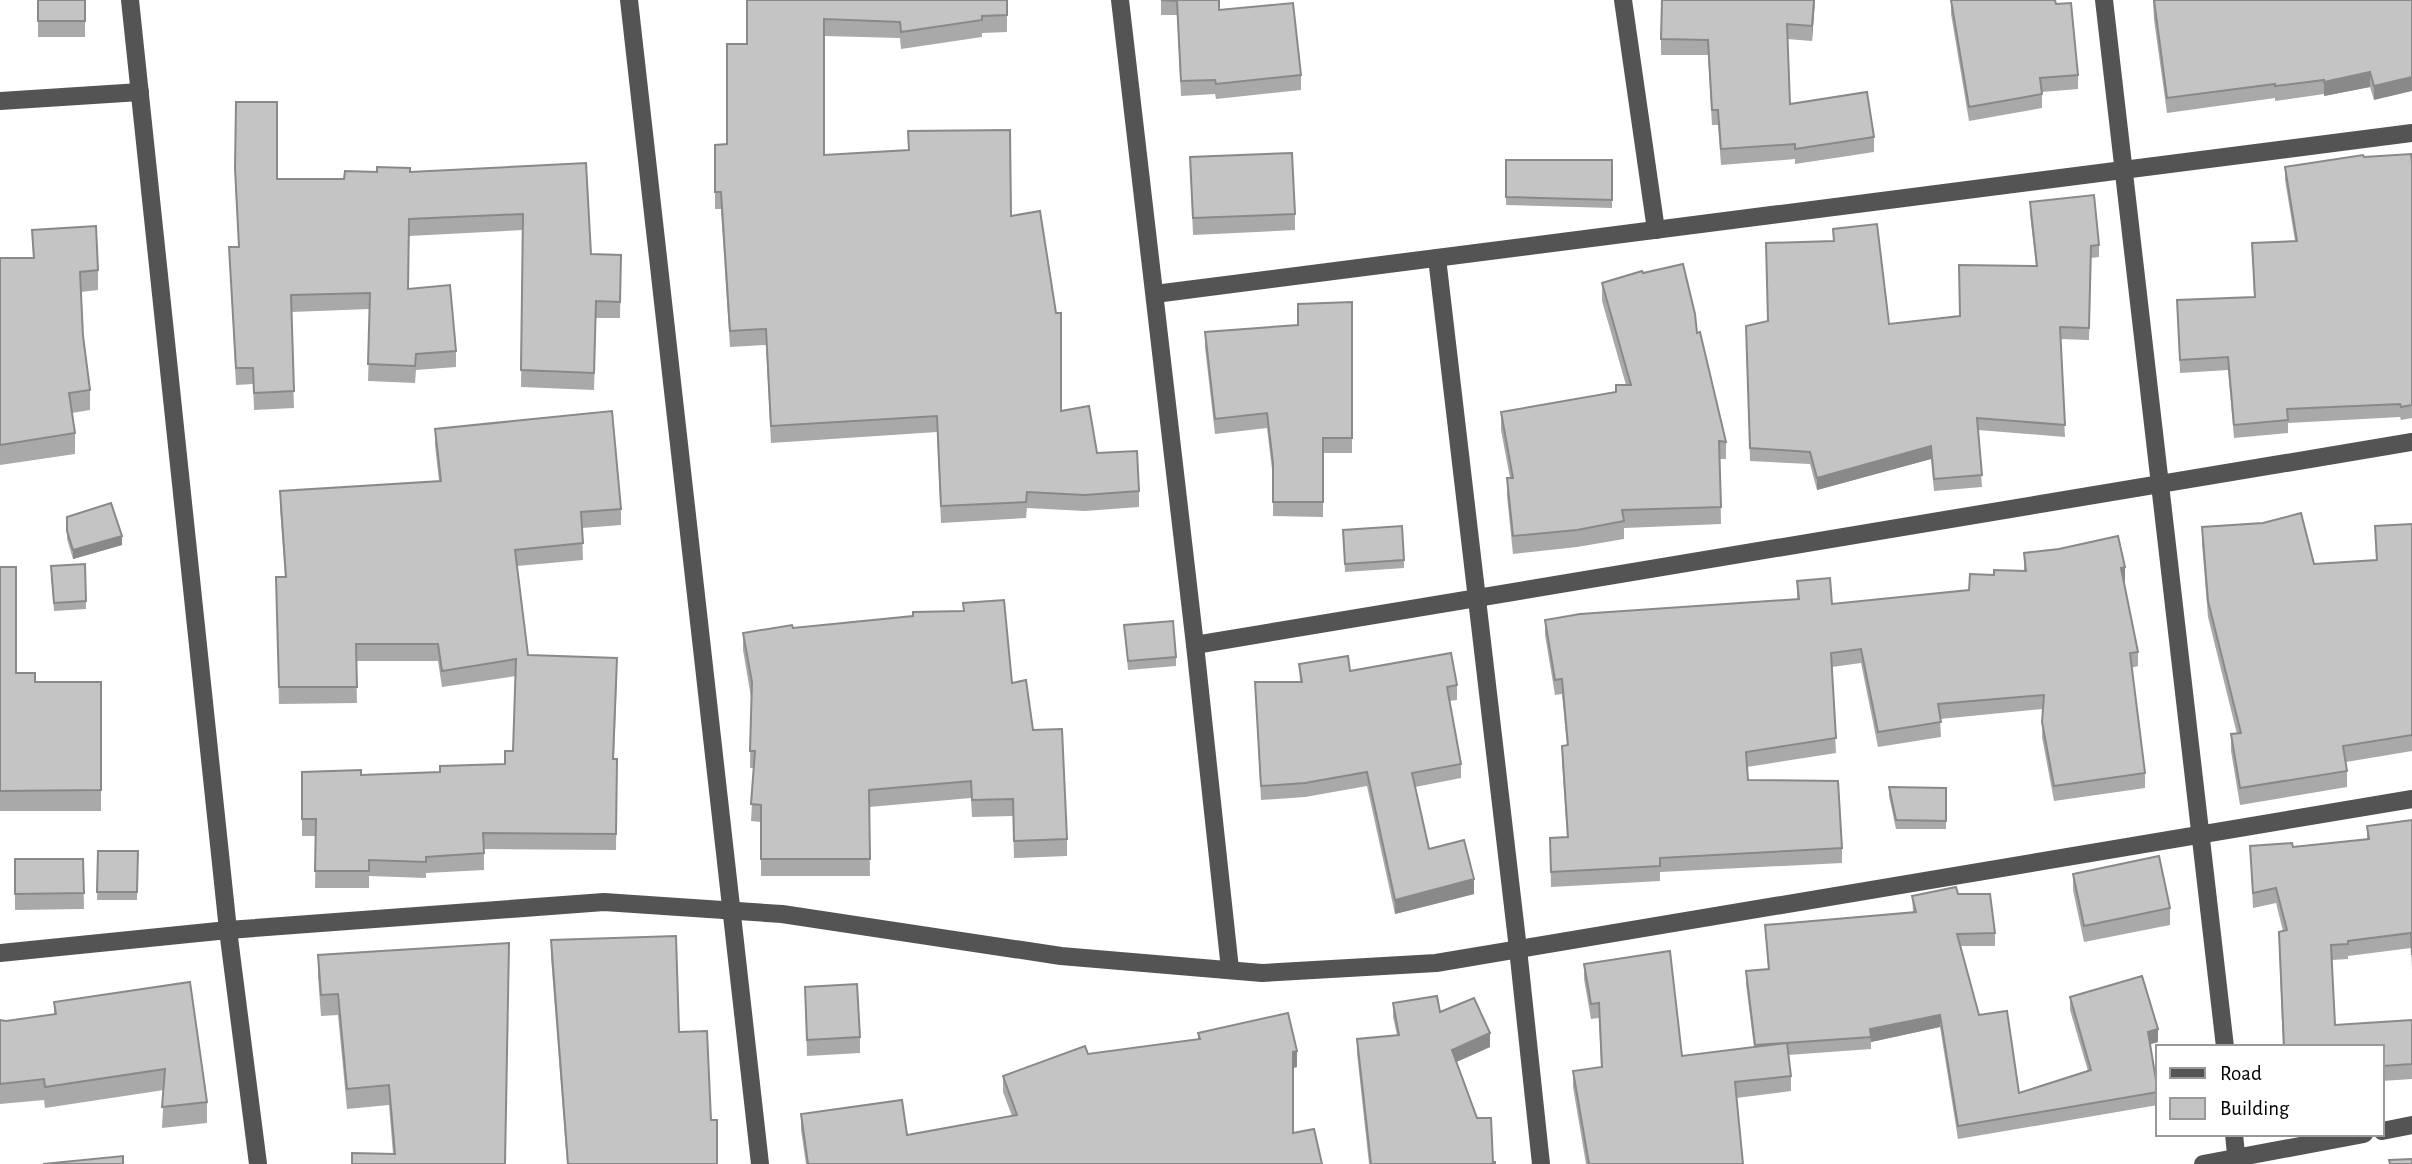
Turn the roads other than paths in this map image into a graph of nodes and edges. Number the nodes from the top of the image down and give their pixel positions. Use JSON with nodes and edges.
{"nodes":[{"id":1,"x":130,"y":0,"type":"edge"},
{"id":2,"x":629,"y":0,"type":"edge"},
{"id":3,"x":1120,"y":0,"type":"edge"},
{"id":4,"x":1623,"y":0,"type":"edge"},
{"id":5,"x":2104,"y":0,"type":"edge"},
{"id":6,"x":140,"y":92,"type":"junction"},
{"id":7,"x":0,"y":102,"type":"edge"},
{"id":8,"x":2412,"y":133,"type":"edge"},
{"id":9,"x":2124,"y":170,"type":"junction"},
{"id":10,"x":1656,"y":230,"type":"junction"},
{"id":11,"x":1437,"y":258,"type":"junction"},
{"id":12,"x":1155,"y":294,"type":"junction"},
{"id":13,"x":2412,"y":442,"type":"edge"},
{"id":14,"x":2161,"y":484,"type":"junction"},
{"id":15,"x":1477,"y":599,"type":"junction"},
{"id":16,"x":1195,"y":645,"type":"junction"},
{"id":17,"x":2412,"y":799,"type":"edge"},
{"id":18,"x":2202,"y":835,"type":"junction"},
{"id":19,"x":730,"y":910,"type":"junction"},
{"id":20,"x":228,"y":930,"type":"junction"},
{"id":21,"x":1518,"y":949,"type":"junction"},
{"id":22,"x":0,"y":953,"type":"edge"},
{"id":23,"x":1230,"y":970,"type":"junction"},
{"id":24,"x":2225,"y":1045,"type":"edge"},
{"id":25,"x":2412,"y":1125,"type":"edge"},
{"id":26,"x":2384,"y":1131,"type":"edge"},
{"id":27,"x":2234,"y":1136,"type":"edge"},
{"id":28,"x":2355,"y":1136,"type":"edge"},
{"id":29,"x":2237,"y":1161,"type":"edge"},
{"id":30,"x":258,"y":1164,"type":"edge"},
{"id":31,"x":760,"y":1164,"type":"edge"},
{"id":32,"x":1541,"y":1164,"type":"edge"},
{"id":33,"x":2203,"y":1164,"type":"edge"}],
"edges":[{"from":1,"to":6,"type":"street"},
{"from":2,"to":19,"type":"street"},
{"from":3,"to":12,"type":"street"},
{"from":4,"to":10,"type":"street"},
{"from":5,"to":9,"type":"street"},
{"from":6,"to":7,"type":"street"},
{"from":6,"to":20,"type":"street"},
{"from":8,"to":9,"type":"street"},
{"from":9,"to":10,"type":"street"},
{"from":9,"to":14,"type":"street"},
{"from":10,"to":11,"type":"street"},
{"from":11,"to":12,"type":"street"},
{"from":11,"to":15,"type":"street"},
{"from":12,"to":16,"type":"street"},
{"from":13,"to":14,"type":"street"},
{"from":14,"to":15,"type":"street"},
{"from":14,"to":18,"type":"street"},
{"from":15,"to":16,"type":"street"},
{"from":15,"to":21,"type":"street"},
{"from":16,"to":23,"type":"street"},
{"from":17,"to":18,"type":"street"},
{"from":18,"to":21,"type":"street"},
{"from":18,"to":24,"type":"street"},
{"from":19,"to":20,"type":"street"},
{"from":19,"to":23,"type":"street"},
{"from":19,"to":31,"type":"street"},
{"from":20,"to":22,"type":"street"},
{"from":20,"to":30,"type":"street"},
{"from":21,"to":23,"type":"street"},
{"from":21,"to":32,"type":"street"},
{"from":25,"to":26,"type":"street"},
{"from":27,"to":29,"type":"street"},
{"from":28,"to":29,"type":"street"},
{"from":29,"to":33,"type":"street"}]}
